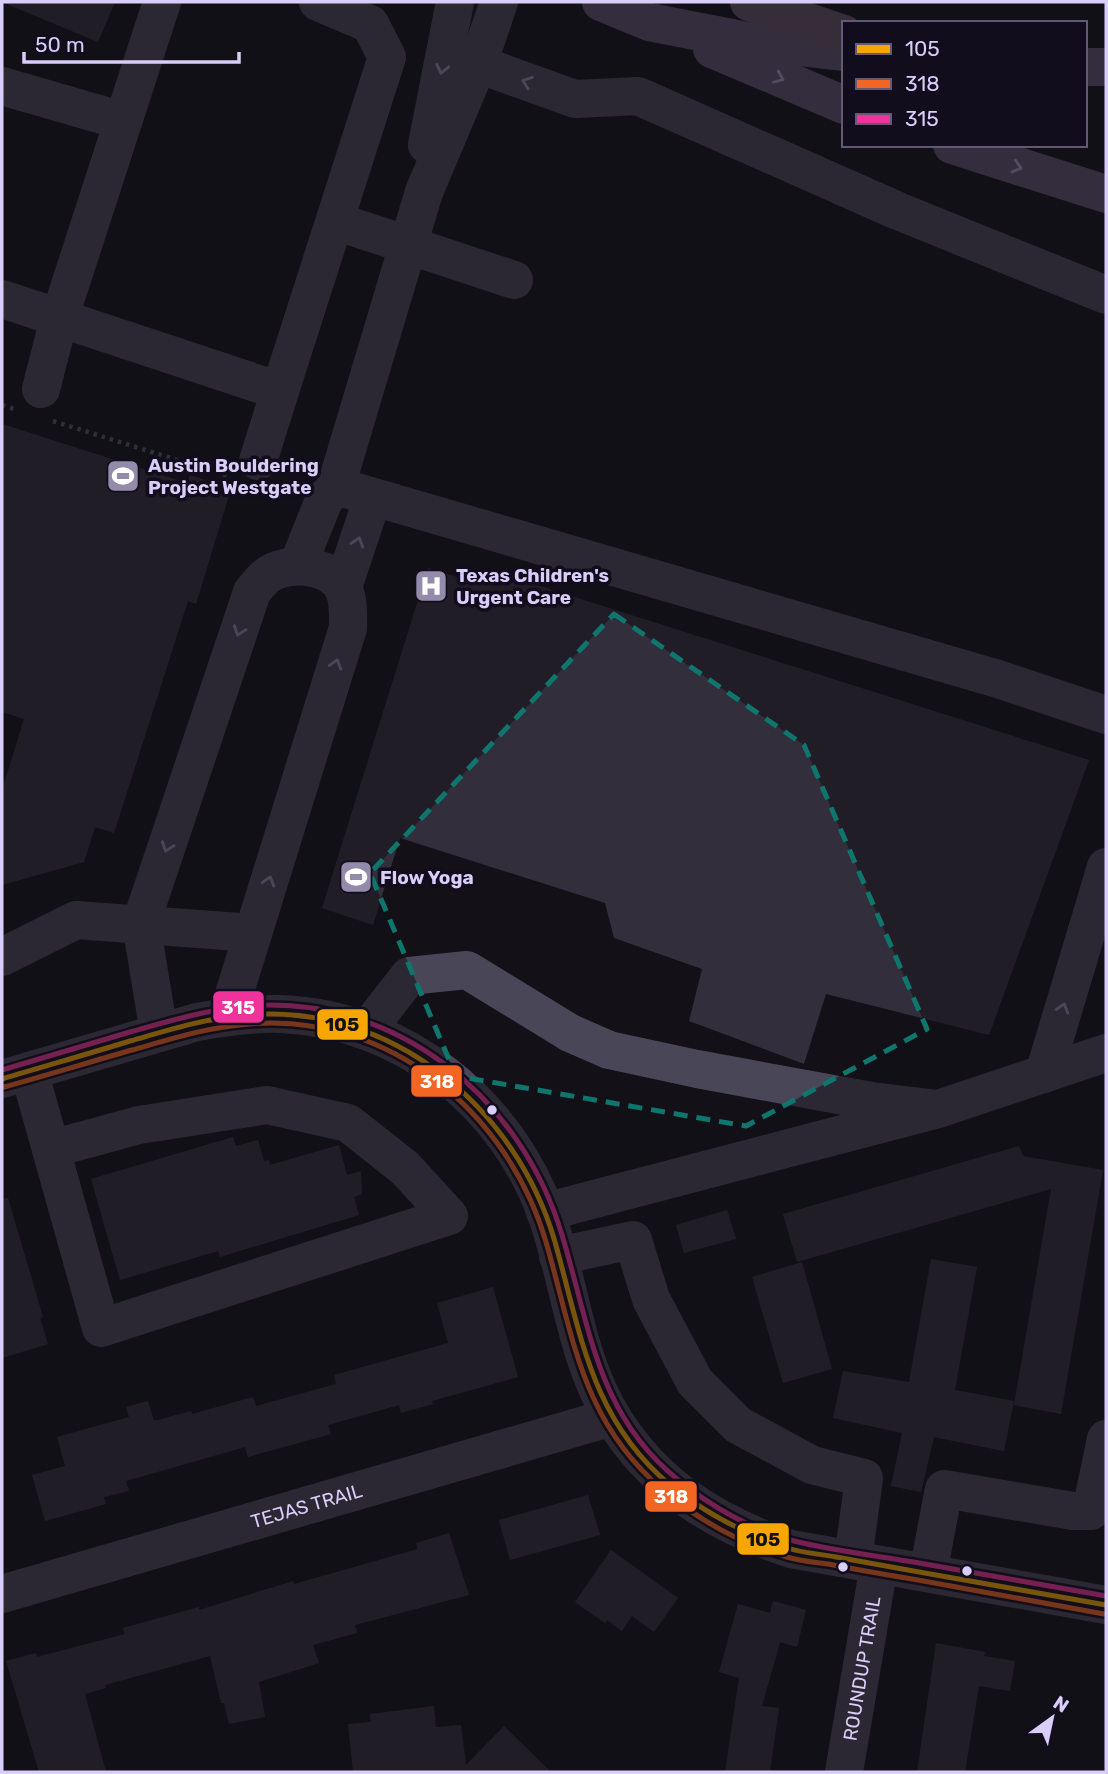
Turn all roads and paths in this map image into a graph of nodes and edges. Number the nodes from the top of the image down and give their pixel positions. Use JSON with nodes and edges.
{"nodes":[{"id":1,"x":162,"y":2,"type":"edge"},
{"id":2,"x":318,"y":2,"type":"edge"},
{"id":3,"x":455,"y":2,"type":"edge"},
{"id":4,"x":499,"y":2,"type":"edge"},
{"id":5,"x":601,"y":2,"type":"edge"},
{"id":6,"x":749,"y":2,"type":"edge"},
{"id":7,"x":649,"y":22,"type":"junction"},
{"id":8,"x":842,"y":33,"type":"edge"},
{"id":9,"x":842,"y":52,"type":"edge"},
{"id":10,"x":478,"y":64,"type":"junction"},
{"id":11,"x":1087,"y":67,"type":"edge"},
{"id":12,"x":1106,"y":67,"type":"edge"},
{"id":13,"x":2,"y":86,"type":"edge"},
{"id":14,"x":842,"y":104,"type":"edge"},
{"id":15,"x":123,"y":121,"type":"junction"},
{"id":16,"x":958,"y":147,"type":"edge"},
{"id":17,"x":424,"y":192,"type":"junction"},
{"id":18,"x":1106,"y":194,"type":"edge"},
{"id":19,"x":335,"y":220,"type":"junction"},
{"id":20,"x":408,"y":245,"type":"junction"},
{"id":21,"x":514,"y":280,"type":"dead end"},
{"id":22,"x":1106,"y":295,"type":"edge"},
{"id":23,"x":2,"y":299,"type":"edge"},
{"id":24,"x":59,"y":320,"type":"junction"},
{"id":25,"x":280,"y":391,"type":"junction"},
{"id":26,"x":2,"y":405,"type":"edge"},
{"id":27,"x":32,"y":405,"type":"junction"},
{"id":28,"x":244,"y":469,"type":"joint"},
{"id":29,"x":337,"y":486,"type":"junction"},
{"id":30,"x":373,"y":497,"type":"junction"},
{"id":31,"x":298,"y":565,"type":"junction"},
{"id":32,"x":343,"y":587,"type":"junction"},
{"id":33,"x":1106,"y":715,"type":"edge"},
{"id":34,"x":1106,"y":867,"type":"edge"},
{"id":35,"x":141,"y":923,"type":"junction"},
{"id":36,"x":253,"y":933,"type":"junction"},
{"id":37,"x":2,"y":957,"type":"edge"},
{"id":38,"x":226,"y":1017,"type":"junction"},
{"id":39,"x":366,"y":1031,"type":"junction"},
{"id":40,"x":159,"y":1033,"type":"junction"},
{"id":41,"x":1106,"y":1053,"type":"edge"},
{"id":42,"x":1044,"y":1074,"type":"junction"},
{"id":43,"x":15,"y":1075,"type":"edge"},
{"id":44,"x":938,"y":1109,"type":"junction"},
{"id":45,"x":51,"y":1149,"type":"junction"},
{"id":46,"x":545,"y":1212,"type":"junction"},
{"id":47,"x":558,"y":1256,"type":"junction"},
{"id":48,"x":612,"y":1417,"type":"junction"},
{"id":49,"x":1106,"y":1438,"type":"edge"},
{"id":50,"x":866,"y":1563,"type":"junction"},
{"id":51,"x":928,"y":1573,"type":"junction"},
{"id":52,"x":2,"y":1594,"type":"edge"},
{"id":53,"x":1106,"y":1605,"type":"edge"},
{"id":54,"x":844,"y":1772,"type":"edge"}],
"edges":[{"from":1,"to":15,"type":"street"},
{"from":2,"to":19,"type":"street"},
{"from":3,"to":17,"type":"street","one_way":true},
{"from":4,"to":10,"type":"street"},
{"from":5,"to":7,"type":"main road"},
{"from":6,"to":8,"type":"highway"},
{"from":7,"to":9,"type":"main road"},
{"from":7,"to":14,"type":"main road","one_way":true},
{"from":10,"to":17,"type":"street"},
{"from":22,"to":10,"type":"street","one_way":true},
{"from":11,"to":12,"type":"main road"},
{"from":13,"to":15,"type":"street"},
{"from":15,"to":24,"type":"street"},
{"from":16,"to":18,"type":"main road","one_way":true},
{"from":17,"to":20,"type":"street"},
{"from":19,"to":20,"type":"street"},
{"from":19,"to":25,"type":"street"},
{"from":20,"to":21,"type":"street"},
{"from":20,"to":29,"type":"street"},
{"from":23,"to":24,"type":"street"},
{"from":24,"to":25,"type":"street"},
{"from":24,"to":27,"type":"street"},
{"from":25,"to":28,"type":"street"},
{"from":26,"to":27,"type":"path"},
{"from":27,"to":28,"type":"path"},
{"from":29,"to":30,"type":"street"},
{"from":29,"to":31,"type":"street"},
{"from":32,"to":30,"type":"street","one_way":true},
{"from":30,"to":33,"type":"street"},
{"from":31,"to":32,"type":"street"},
{"from":31,"to":35,"type":"street","one_way":true},
{"from":36,"to":32,"type":"street","one_way":true},
{"from":42,"to":34,"type":"street","one_way":true},
{"from":35,"to":36,"type":"street"},
{"from":35,"to":37,"type":"street"},
{"from":35,"to":40,"type":"street"},
{"from":36,"to":38,"type":"street"},
{"from":38,"to":39,"type":"street"},
{"from":38,"to":40,"type":"street"},
{"from":39,"to":44,"type":"street"},
{"from":39,"to":46,"type":"street"},
{"from":40,"to":43,"type":"street"},
{"from":41,"to":42,"type":"street"},
{"from":42,"to":44,"type":"street"},
{"from":43,"to":45,"type":"street"},
{"from":44,"to":46,"type":"street"},
{"from":45,"to":45,"type":"street"},
{"from":46,"to":47,"type":"street"},
{"from":47,"to":48,"type":"street"},
{"from":47,"to":50,"type":"street","name":"ROUNDUP TRAIL"},
{"from":48,"to":50,"type":"street"},
{"from":48,"to":52,"type":"street","name":"TEJAS TRAIL"},
{"from":49,"to":51,"type":"street"},
{"from":50,"to":51,"type":"street"},
{"from":50,"to":54,"type":"street","name":"ROUNDUP TRAIL"},
{"from":51,"to":53,"type":"street"}]}
